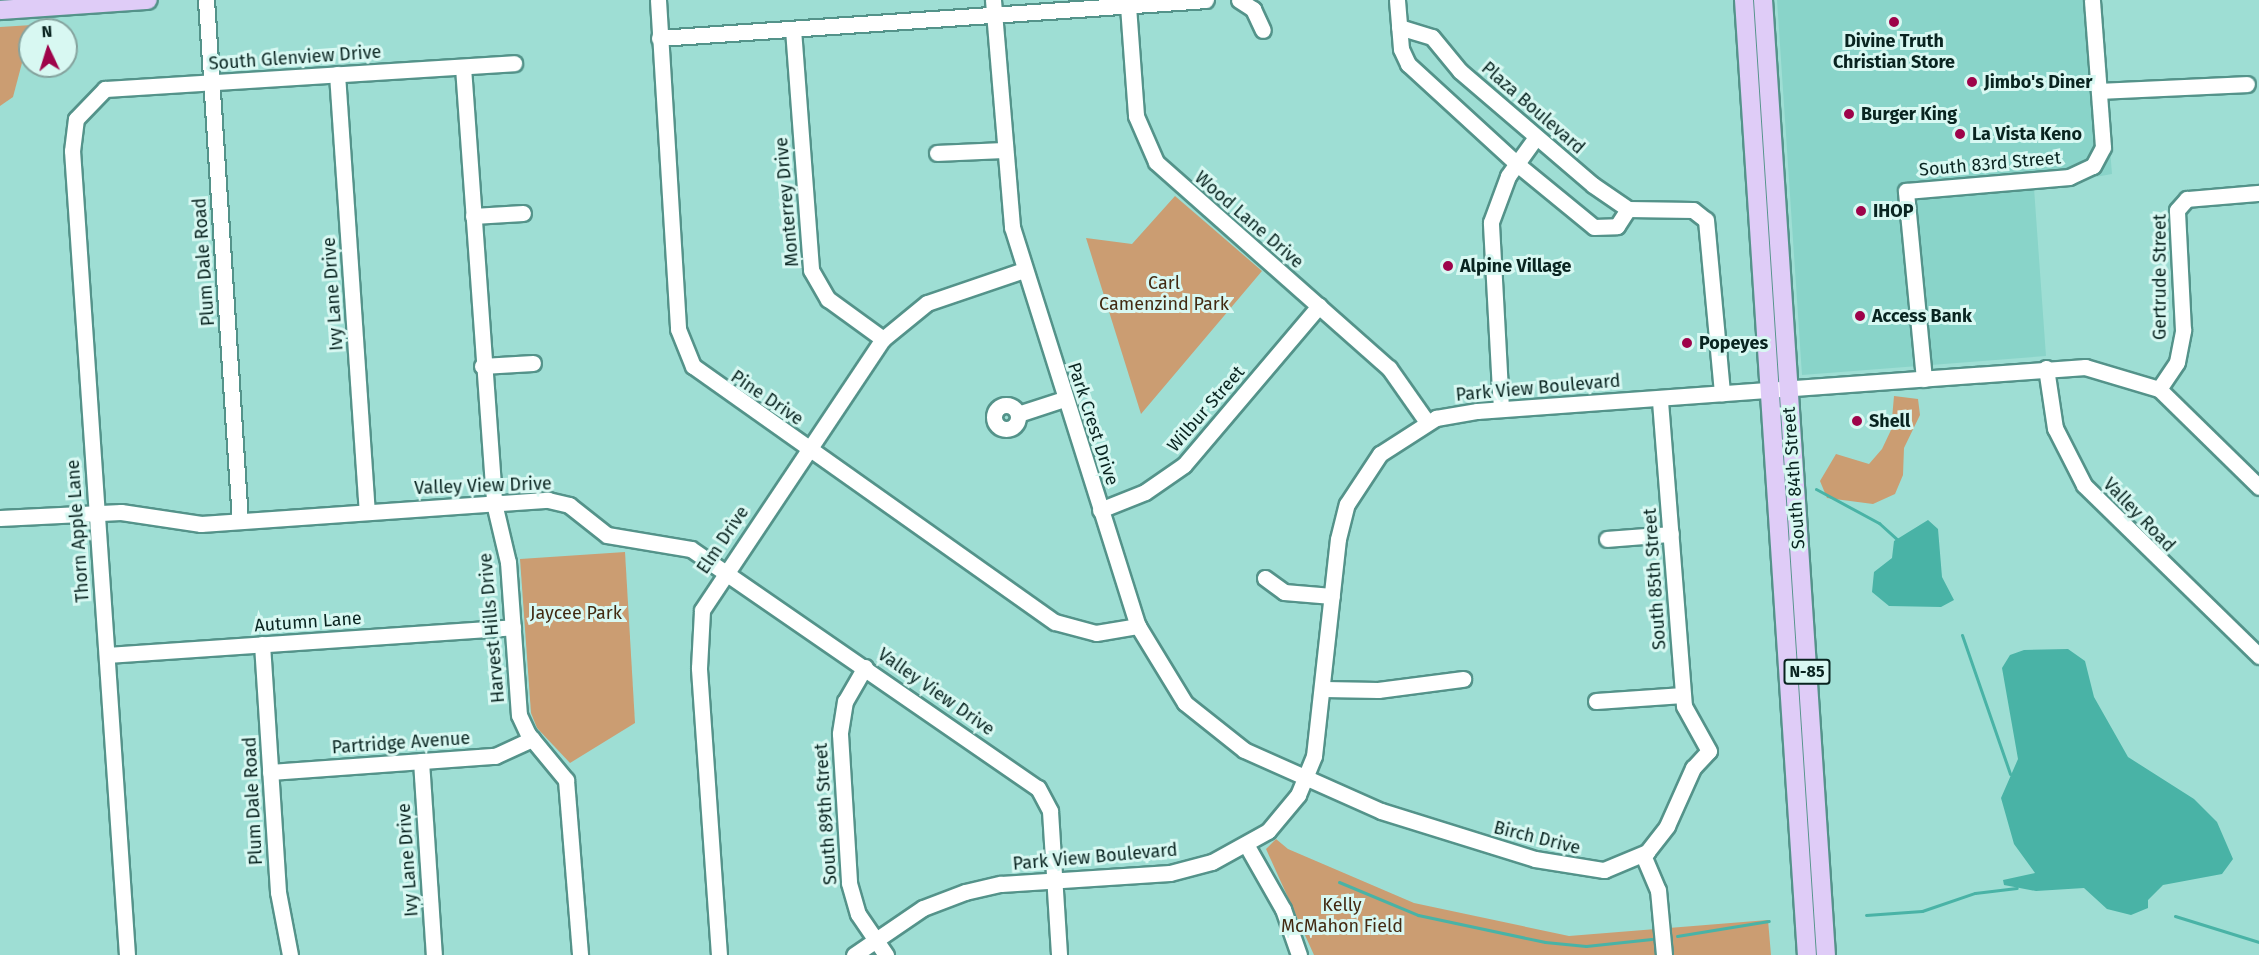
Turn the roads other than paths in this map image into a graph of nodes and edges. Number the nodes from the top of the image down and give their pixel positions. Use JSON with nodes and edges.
{"nodes":[{"id":1,"x":148,"y":0,"type":"edge"},
{"id":2,"x":206,"y":0,"type":"edge"},
{"id":3,"x":658,"y":0,"type":"edge"},
{"id":4,"x":1206,"y":0,"type":"edge"},
{"id":5,"x":1239,"y":0,"type":"edge"},
{"id":6,"x":1397,"y":0,"type":"edge"},
{"id":7,"x":1744,"y":0,"type":"edge"},
{"id":8,"x":1763,"y":0,"type":"edge"},
{"id":9,"x":2092,"y":0,"type":"edge"},
{"id":10,"x":1128,"y":6,"type":"junction"},
{"id":11,"x":993,"y":8,"type":"edge"},
{"id":12,"x":0,"y":10,"type":"edge"},
{"id":13,"x":1399,"y":27,"type":"junction"},
{"id":14,"x":793,"y":29,"type":"junction"},
{"id":15,"x":1263,"y":30,"type":"dead end"},
{"id":16,"x":659,"y":38,"type":"junction"},
{"id":17,"x":514,"y":63,"type":"dead end"},
{"id":18,"x":464,"y":67,"type":"junction"},
{"id":19,"x":337,"y":75,"type":"junction"},
{"id":20,"x":212,"y":83,"type":"junction"},
{"id":21,"x":2247,"y":84,"type":"dead end"},
{"id":22,"x":2100,"y":91,"type":"junction"},
{"id":23,"x":84,"y":106,"type":"joint"},
{"id":24,"x":1536,"y":137,"type":"junction"},
{"id":25,"x":1002,"y":150,"type":"junction"},
{"id":26,"x":937,"y":153,"type":"dead end"},
{"id":27,"x":1517,"y":164,"type":"junction"},
{"id":28,"x":2259,"y":193,"type":"edge"},
{"id":29,"x":1628,"y":209,"type":"junction"},
{"id":30,"x":524,"y":213,"type":"dead end"},
{"id":31,"x":473,"y":216,"type":"junction"},
{"id":32,"x":1024,"y":270,"type":"junction"},
{"id":33,"x":1319,"y":306,"type":"junction"},
{"id":34,"x":883,"y":339,"type":"junction"},
{"id":35,"x":533,"y":363,"type":"dead end"},
{"id":36,"x":482,"y":366,"type":"junction"},
{"id":37,"x":2046,"y":368,"type":"junction"},
{"id":38,"x":1924,"y":379,"type":"junction"},
{"id":39,"x":1779,"y":389,"type":"junction"},
{"id":40,"x":2159,"y":389,"type":"junction"},
{"id":41,"x":1722,"y":393,"type":"junction"},
{"id":42,"x":1660,"y":398,"type":"junction"},
{"id":43,"x":1064,"y":399,"type":"junction"},
{"id":44,"x":1501,"y":409,"type":"junction"},
{"id":45,"x":1018,"y":414,"type":"dead end"},
{"id":46,"x":1427,"y":422,"type":"junction"},
{"id":47,"x":807,"y":450,"type":"junction"},
{"id":48,"x":2259,"y":487,"type":"edge"},
{"id":49,"x":494,"y":503,"type":"junction"},
{"id":50,"x":1100,"y":510,"type":"junction"},
{"id":51,"x":367,"y":511,"type":"junction"},
{"id":52,"x":96,"y":512,"type":"junction"},
{"id":53,"x":0,"y":518,"type":"edge"},
{"id":54,"x":240,"y":521,"type":"junction"},
{"id":55,"x":1671,"y":534,"type":"junction"},
{"id":56,"x":1607,"y":539,"type":"dead end"},
{"id":57,"x":725,"y":569,"type":"junction"},
{"id":58,"x":1265,"y":578,"type":"dead end"},
{"id":59,"x":1332,"y":596,"type":"junction"},
{"id":60,"x":1138,"y":626,"type":"junction"},
{"id":61,"x":513,"y":627,"type":"junction"},
{"id":62,"x":262,"y":645,"type":"junction"},
{"id":63,"x":107,"y":655,"type":"junction"},
{"id":64,"x":2259,"y":656,"type":"edge"},
{"id":65,"x":865,"y":667,"type":"junction"},
{"id":66,"x":1463,"y":680,"type":"dead end"},
{"id":67,"x":1324,"y":689,"type":"junction"},
{"id":68,"x":1683,"y":695,"type":"junction"},
{"id":69,"x":1596,"y":701,"type":"dead end"},
{"id":70,"x":532,"y":740,"type":"junction"},
{"id":71,"x":1709,"y":751,"type":"joint"},
{"id":72,"x":421,"y":761,"type":"junction"},
{"id":73,"x":270,"y":772,"type":"junction"},
{"id":74,"x":1306,"y":780,"type":"junction"},
{"id":75,"x":1247,"y":846,"type":"junction"},
{"id":76,"x":1643,"y":855,"type":"junction"},
{"id":77,"x":1055,"y":880,"type":"junction"},
{"id":78,"x":874,"y":939,"type":"junction"},
{"id":79,"x":127,"y":955,"type":"edge"},
{"id":80,"x":290,"y":955,"type":"edge"},
{"id":81,"x":434,"y":955,"type":"edge"},
{"id":82,"x":580,"y":955,"type":"edge"},
{"id":83,"x":719,"y":955,"type":"edge"},
{"id":84,"x":854,"y":955,"type":"edge"},
{"id":85,"x":886,"y":955,"type":"edge"},
{"id":86,"x":1059,"y":955,"type":"edge"},
{"id":87,"x":1299,"y":955,"type":"edge"},
{"id":88,"x":1664,"y":955,"type":"edge"},
{"id":89,"x":1807,"y":955,"type":"edge"},
{"id":90,"x":1826,"y":955,"type":"edge"}],
"edges":[{"from":1,"to":12,"type":"main road"},
{"from":2,"to":20,"type":"street","name":"Plum Dale Road"},
{"from":3,"to":16,"type":"street","name":"Pine Drive"},
{"from":4,"to":10,"type":"street"},
{"from":5,"to":15,"type":"street"},
{"from":6,"to":13,"type":"street"},
{"from":7,"to":39,"type":"main road","name":"South 84th Street","number":"N-85"},
{"from":8,"to":39,"type":"main road","name":"South 84th Street","number":"N-85"},
{"from":9,"to":22,"type":"street","name":"South 83rd Street"},
{"from":10,"to":11,"type":"street"},
{"from":10,"to":33,"type":"street","name":"Wood Lane Drive"},
{"from":11,"to":14,"type":"street"},
{"from":11,"to":25,"type":"street","name":"Park Crest Drive"},
{"from":13,"to":24,"type":"street","name":"Plaza Boulevard"},
{"from":13,"to":27,"type":"street"},
{"from":14,"to":16,"type":"street"},
{"from":14,"to":34,"type":"street","name":"Monterrey Drive"},
{"from":16,"to":47,"type":"street","name":"Pine Drive"},
{"from":17,"to":18,"type":"street","name":"South Glenview Drive"},
{"from":18,"to":19,"type":"street","name":"South Glenview Drive"},
{"from":18,"to":31,"type":"street","name":"Harvest Hills Drive"},
{"from":19,"to":20,"type":"street","name":"South Glenview Drive"},
{"from":19,"to":51,"type":"street","name":"Ivy Lane Drive"},
{"from":20,"to":23,"type":"street","name":"South Glenview Drive"},
{"from":20,"to":54,"type":"street","name":"Plum Dale Road"},
{"from":21,"to":22,"type":"street"},
{"from":22,"to":38,"type":"street","name":"South 83rd Street"},
{"from":23,"to":52,"type":"street","name":"Thorn Apple Lane"},
{"from":24,"to":27,"type":"street"},
{"from":24,"to":29,"type":"street","name":"Plaza Boulevard"},
{"from":25,"to":26,"type":"street"},
{"from":25,"to":32,"type":"street","name":"Park Crest Drive"},
{"from":27,"to":29,"type":"street"},
{"from":27,"to":44,"type":"street"},
{"from":28,"to":40,"type":"street","name":"Gertrude Street"},
{"from":29,"to":41,"type":"street"},
{"from":30,"to":31,"type":"street"},
{"from":31,"to":36,"type":"street","name":"Harvest Hills Drive"},
{"from":32,"to":34,"type":"street","name":"Elm Drive"},
{"from":32,"to":43,"type":"street","name":"Park Crest Drive"},
{"from":33,"to":46,"type":"street","name":"Wood Lane Drive"},
{"from":33,"to":50,"type":"street","name":"Wilbur Street"},
{"from":34,"to":47,"type":"street","name":"Elm Drive"},
{"from":35,"to":36,"type":"street"},
{"from":36,"to":49,"type":"street","name":"Harvest Hills Drive"},
{"from":37,"to":38,"type":"street","name":"Park View Boulevard"},
{"from":37,"to":40,"type":"street","name":"Park View Boulevard"},
{"from":37,"to":64,"type":"street","name":"Valley Road"},
{"from":38,"to":39,"type":"street","name":"Park View Boulevard"},
{"from":39,"to":41,"type":"street","name":"Park View Boulevard"},
{"from":39,"to":89,"type":"main road","name":"South 84th Street","number":"N-85"},
{"from":39,"to":90,"type":"main road","name":"South 84th Street","number":"N-85"},
{"from":40,"to":48,"type":"street","name":"Park View Boulevard"},
{"from":41,"to":42,"type":"street","name":"Park View Boulevard"},
{"from":42,"to":44,"type":"street","name":"Park View Boulevard"},
{"from":42,"to":55,"type":"street","name":"South 85th Street"},
{"from":43,"to":45,"type":"street"},
{"from":43,"to":50,"type":"street","name":"Park Crest Drive"},
{"from":44,"to":46,"type":"street","name":"Park View Boulevard"},
{"from":46,"to":59,"type":"street","name":"Park View Boulevard"},
{"from":47,"to":57,"type":"street","name":"Elm Drive"},
{"from":47,"to":60,"type":"street","name":"Pine Drive"},
{"from":49,"to":51,"type":"street","name":"Valley View Drive"},
{"from":49,"to":57,"type":"street","name":"Valley View Drive"},
{"from":49,"to":61,"type":"street","name":"Harvest Hills Drive"},
{"from":50,"to":60,"type":"street","name":"Park Crest Drive"},
{"from":51,"to":54,"type":"street","name":"Valley View Drive"},
{"from":52,"to":53,"type":"street","name":"Valley View Drive"},
{"from":52,"to":54,"type":"street","name":"Valley View Drive"},
{"from":52,"to":63,"type":"street","name":"Thorn Apple Lane"},
{"from":55,"to":56,"type":"street"},
{"from":55,"to":68,"type":"street","name":"South 85th Street"},
{"from":57,"to":65,"type":"street","name":"Valley View Drive"},
{"from":57,"to":83,"type":"street","name":"Elm Drive"},
{"from":58,"to":59,"type":"street"},
{"from":59,"to":67,"type":"street","name":"Park View Boulevard"},
{"from":60,"to":74,"type":"street","name":"Park Crest Drive"},
{"from":61,"to":62,"type":"street","name":"Autumn Lane"},
{"from":61,"to":70,"type":"street","name":"Harvest Hills Drive"},
{"from":62,"to":63,"type":"street","name":"Autumn Lane"},
{"from":62,"to":73,"type":"street","name":"Plum Dale Road"},
{"from":63,"to":79,"type":"street","name":"Thorn Apple Lane"},
{"from":65,"to":77,"type":"street","name":"Valley View Drive"},
{"from":65,"to":78,"type":"street","name":"South 89th Street"},
{"from":66,"to":67,"type":"street"},
{"from":67,"to":74,"type":"street","name":"Park View Boulevard"},
{"from":68,"to":69,"type":"street"},
{"from":68,"to":71,"type":"street","name":"South 85th Street"},
{"from":70,"to":72,"type":"street","name":"Partridge Avenue"},
{"from":70,"to":82,"type":"street","name":"Harvest Hills Drive"},
{"from":71,"to":76,"type":"street","name":"Birch Drive"},
{"from":72,"to":73,"type":"street","name":"Partridge Avenue"},
{"from":72,"to":81,"type":"street","name":"Ivy Lane Drive"},
{"from":73,"to":80,"type":"street","name":"Plum Dale Road"},
{"from":74,"to":75,"type":"street","name":"Park View Boulevard"},
{"from":74,"to":76,"type":"street","name":"Birch Drive"},
{"from":75,"to":77,"type":"street","name":"Park View Boulevard"},
{"from":75,"to":87,"type":"street"},
{"from":76,"to":88,"type":"street"},
{"from":77,"to":78,"type":"street","name":"Park View Boulevard"},
{"from":77,"to":86,"type":"street","name":"Valley View Drive"},
{"from":78,"to":84,"type":"street","name":"Park View Boulevard"},
{"from":78,"to":85,"type":"street","name":"South 89th Street"}]}
